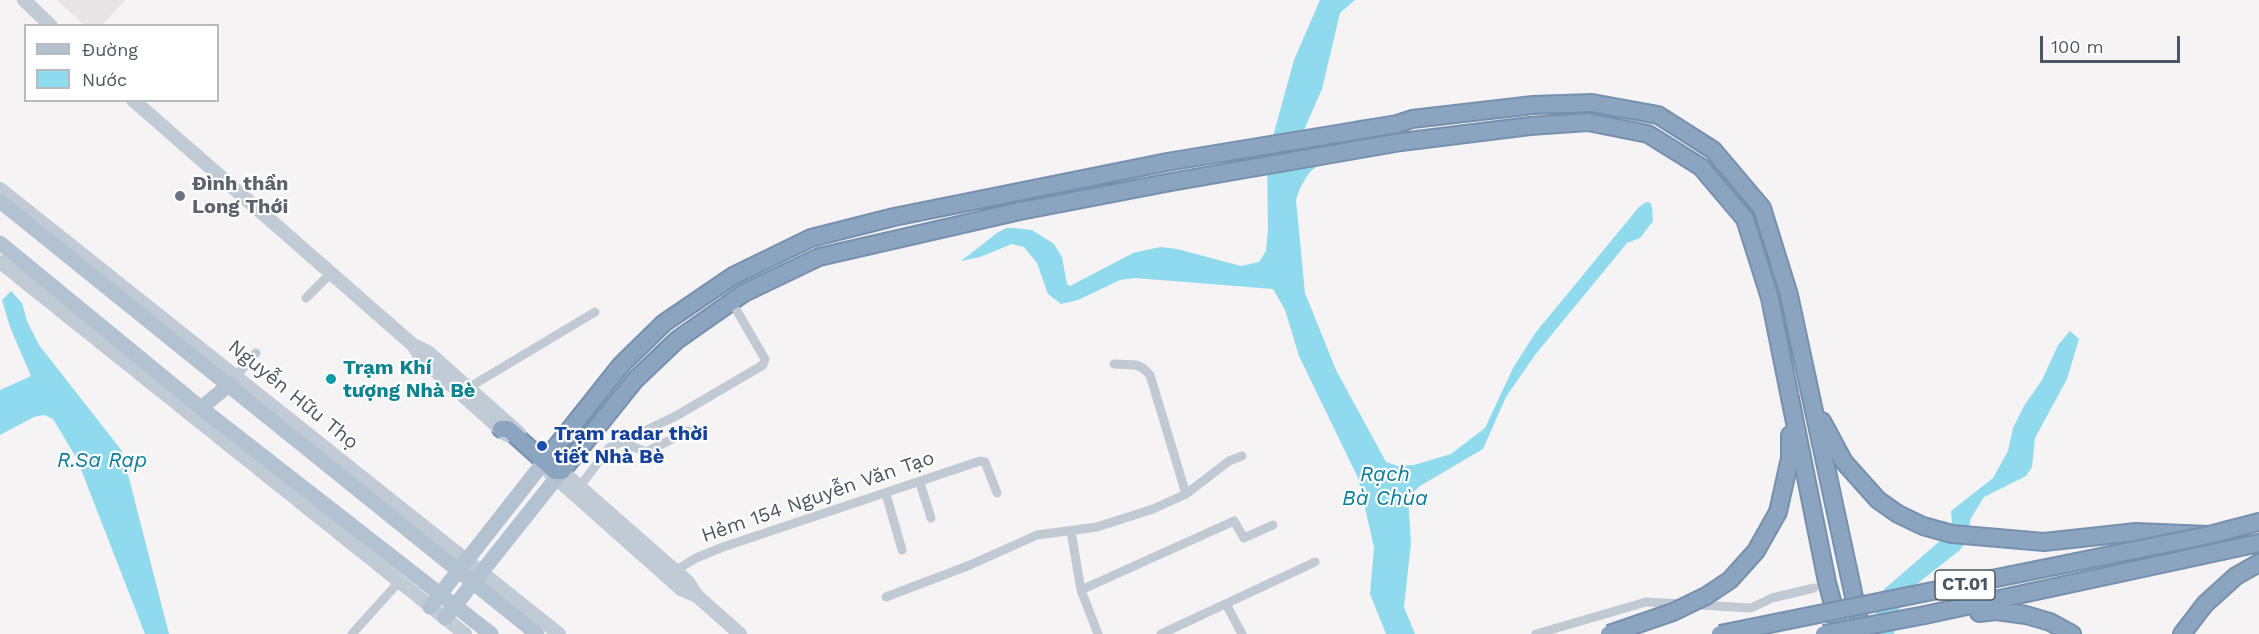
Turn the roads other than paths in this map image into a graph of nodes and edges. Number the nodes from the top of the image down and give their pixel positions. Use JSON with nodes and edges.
{"nodes":[{"id":1,"x":24,"y":0,"type":"edge"},
{"id":2,"x":49,"y":24,"type":"edge"},
{"id":3,"x":136,"y":102,"type":"edge"},
{"id":4,"x":0,"y":189,"type":"edge"},
{"id":5,"x":0,"y":201,"type":"edge"},
{"id":6,"x":0,"y":243,"type":"edge"},
{"id":7,"x":0,"y":262,"type":"edge"},
{"id":8,"x":330,"y":274,"type":"junction"},
{"id":9,"x":306,"y":298,"type":"dead end"},
{"id":10,"x":73,"y":310,"type":"junction"},
{"id":11,"x":737,"y":311,"type":"dead end"},
{"id":12,"x":595,"y":312,"type":"dead end"},
{"id":13,"x":186,"y":343,"type":"junction"},
{"id":14,"x":413,"y":345,"type":"junction"},
{"id":15,"x":256,"y":353,"type":"dead end"},
{"id":16,"x":1113,"y":364,"type":"dead end"},
{"id":17,"x":1804,"y":366,"type":"junction"},
{"id":18,"x":233,"y":380,"type":"junction"},
{"id":19,"x":468,"y":388,"type":"junction"},
{"id":20,"x":1788,"y":389,"type":"junction"},
{"id":21,"x":201,"y":408,"type":"junction"},
{"id":22,"x":501,"y":429,"type":"joint"},
{"id":23,"x":688,"y":431,"type":"dead end"},
{"id":24,"x":624,"y":443,"type":"junction"},
{"id":25,"x":1242,"y":456,"type":"dead end"},
{"id":26,"x":544,"y":461,"type":"junction"},
{"id":27,"x":559,"y":475,"type":"junction"},
{"id":28,"x":920,"y":483,"type":"junction"},
{"id":29,"x":580,"y":486,"type":"junction"},
{"id":30,"x":297,"y":492,"type":"junction"},
{"id":31,"x":997,"y":493,"type":"dead end"},
{"id":32,"x":886,"y":494,"type":"junction"},
{"id":33,"x":1186,"y":494,"type":"junction"},
{"id":34,"x":931,"y":518,"type":"dead end"},
{"id":35,"x":2259,"y":522,"type":"edge"},
{"id":36,"x":1273,"y":525,"type":"dead end"},
{"id":37,"x":1071,"y":531,"type":"junction"},
{"id":38,"x":2209,"y":535,"type":"junction"},
{"id":39,"x":2259,"y":543,"type":"edge"},
{"id":40,"x":902,"y":550,"type":"dead end"},
{"id":41,"x":1315,"y":562,"type":"dead end"},
{"id":42,"x":2259,"y":563,"type":"edge"},
{"id":43,"x":462,"y":566,"type":"junction"},
{"id":44,"x":675,"y":571,"type":"junction"},
{"id":45,"x":477,"y":578,"type":"junction"},
{"id":46,"x":398,"y":583,"type":"junction"},
{"id":47,"x":1814,"y":588,"type":"dead end"},
{"id":48,"x":1081,"y":590,"type":"junction"},
{"id":49,"x":440,"y":594,"type":"junction"},
{"id":50,"x":697,"y":596,"type":"junction"},
{"id":51,"x":886,"y":597,"type":"dead end"},
{"id":52,"x":1226,"y":604,"type":"junction"},
{"id":53,"x":455,"y":606,"type":"junction"},
{"id":54,"x":430,"y":607,"type":"junction"},
{"id":55,"x":1925,"y":615,"type":"junction"},
{"id":56,"x":445,"y":618,"type":"junction"},
{"id":57,"x":352,"y":634,"type":"edge"},
{"id":58,"x":465,"y":634,"type":"edge"},
{"id":59,"x":491,"y":634,"type":"edge"},
{"id":60,"x":537,"y":634,"type":"edge"},
{"id":61,"x":559,"y":634,"type":"edge"},
{"id":62,"x":740,"y":634,"type":"edge"},
{"id":63,"x":1098,"y":634,"type":"edge"},
{"id":64,"x":1163,"y":634,"type":"edge"},
{"id":65,"x":1242,"y":634,"type":"edge"},
{"id":66,"x":1536,"y":634,"type":"edge"},
{"id":67,"x":1609,"y":634,"type":"edge"},
{"id":68,"x":1720,"y":634,"type":"edge"},
{"id":69,"x":1824,"y":634,"type":"edge"},
{"id":70,"x":1841,"y":634,"type":"edge"},
{"id":71,"x":1862,"y":634,"type":"edge"},
{"id":72,"x":2072,"y":634,"type":"edge"},
{"id":73,"x":2182,"y":634,"type":"edge"}],
"edges":[{"from":1,"to":2,"type":"main road"},
{"from":3,"to":8,"type":"main road"},
{"from":4,"to":13,"type":"main road","name":"Nguyễn Hữu Thọ"},
{"from":5,"to":13,"type":"main road","name":"Nguyễn Hữu Thọ"},
{"from":6,"to":10,"type":"main road"},
{"from":7,"to":10,"type":"main road"},
{"from":8,"to":9,"type":"street"},
{"from":8,"to":14,"type":"main road"},
{"from":10,"to":21,"type":"main road"},
{"from":10,"to":30,"type":"main road"},
{"from":11,"to":24,"type":"street"},
{"from":12,"to":19,"type":"street"},
{"from":13,"to":18,"type":"main road","name":"Nguyễn Hữu Thọ"},
{"from":14,"to":19,"type":"main road"},
{"from":14,"to":22,"type":"main road"},
{"from":15,"to":18,"type":"street"},
{"from":16,"to":33,"type":"street"},
{"from":17,"to":26,"type":"highway"},
{"from":17,"to":38,"type":"highway","bridge":true},
{"from":17,"to":71,"type":"highway"},
{"from":18,"to":21,"type":"main road"},
{"from":18,"to":43,"type":"main road","name":"Nguyễn Hữu Thọ"},
{"from":19,"to":26,"type":"main road"},
{"from":20,"to":27,"type":"highway"},
{"from":20,"to":67,"type":"highway","bridge":true},
{"from":20,"to":70,"type":"highway"},
{"from":21,"to":30,"type":"main road"},
{"from":22,"to":26,"type":"highway"},
{"from":23,"to":24,"type":"street"},
{"from":24,"to":29,"type":"street"},
{"from":25,"to":33,"type":"street"},
{"from":26,"to":27,"type":"highway"},
{"from":26,"to":43,"type":"main road"},
{"from":27,"to":29,"type":"main road"},
{"from":27,"to":45,"type":"main road"},
{"from":27,"to":50,"type":"main road"},
{"from":28,"to":31,"type":"street","name":"Hẻm 154 Nguyễn Văn Tạo"},
{"from":28,"to":32,"type":"street","name":"Hẻm 154 Nguyễn Văn Tạo"},
{"from":28,"to":34,"type":"street"},
{"from":29,"to":44,"type":"main road"},
{"from":30,"to":46,"type":"main road"},
{"from":30,"to":49,"type":"main road"},
{"from":32,"to":40,"type":"street"},
{"from":32,"to":44,"type":"street","name":"Hẻm 154 Nguyễn Văn Tạo"},
{"from":33,"to":37,"type":"street"},
{"from":35,"to":38,"type":"highway","number":"CT.01"},
{"from":36,"to":48,"type":"street"},
{"from":37,"to":48,"type":"street"},
{"from":37,"to":51,"type":"street"},
{"from":38,"to":68,"type":"highway","number":"CT.01","bridge":true},
{"from":39,"to":55,"type":"highway","number":"CT.01"},
{"from":41,"to":52,"type":"street"},
{"from":42,"to":73,"type":"highway"},
{"from":43,"to":45,"type":"main road","name":"Nguyễn Hữu Thọ"},
{"from":43,"to":49,"type":"main road"},
{"from":44,"to":50,"type":"main road"},
{"from":45,"to":53,"type":"main road"},
{"from":45,"to":60,"type":"main road","name":"Nguyễn Hữu Thọ"},
{"from":45,"to":61,"type":"main road","name":"Nguyễn Hữu Thọ"},
{"from":46,"to":54,"type":"main road"},
{"from":46,"to":57,"type":"street"},
{"from":47,"to":66,"type":"street"},
{"from":48,"to":63,"type":"street"},
{"from":49,"to":53,"type":"main road"},
{"from":49,"to":54,"type":"main road"},
{"from":50,"to":62,"type":"main road"},
{"from":52,"to":64,"type":"street"},
{"from":52,"to":65,"type":"street"},
{"from":53,"to":56,"type":"main road"},
{"from":53,"to":59,"type":"main road"},
{"from":54,"to":56,"type":"main road"},
{"from":55,"to":69,"type":"highway","number":"CT.01","bridge":true},
{"from":55,"to":72,"type":"highway"},
{"from":56,"to":58,"type":"main road"}]}
